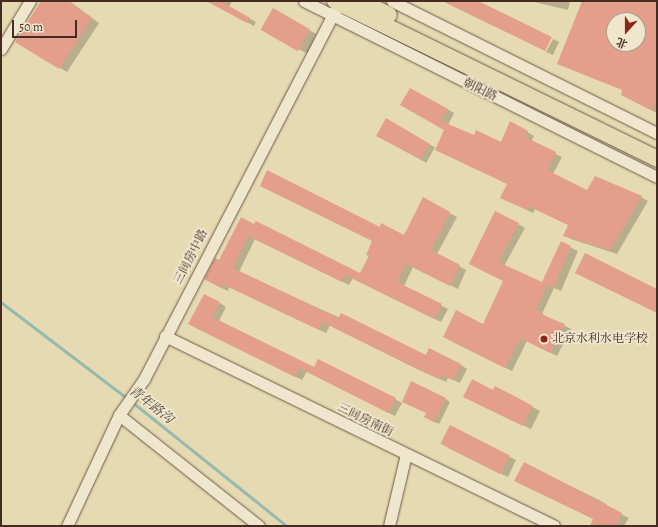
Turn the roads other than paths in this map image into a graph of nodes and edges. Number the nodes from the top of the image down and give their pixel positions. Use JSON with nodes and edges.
{"nodes":[{"id":1,"x":30,"y":1,"type":"edge"},
{"id":2,"x":304,"y":1,"type":"edge"},
{"id":3,"x":360,"y":1,"type":"edge"},
{"id":4,"x":392,"y":1,"type":"edge"},
{"id":5,"x":337,"y":5,"type":"edge"},
{"id":6,"x":1,"y":49,"type":"edge"},
{"id":7,"x":657,"y":132,"type":"edge"},
{"id":8,"x":657,"y":149,"type":"edge"},
{"id":9,"x":657,"y":159,"type":"edge"},
{"id":10,"x":657,"y":177,"type":"edge"},
{"id":11,"x":165,"y":336,"type":"junction"},
{"id":12,"x":121,"y":413,"type":"junction"},
{"id":13,"x":406,"y":454,"type":"junction"},
{"id":14,"x":67,"y":526,"type":"edge"},
{"id":15,"x":260,"y":526,"type":"edge"},
{"id":16,"x":389,"y":526,"type":"edge"},
{"id":17,"x":554,"y":526,"type":"edge"}],
"edges":[{"from":1,"to":6,"type":"street"},
{"from":2,"to":5,"type":"street","name":"朝阳路"},
{"from":3,"to":8,"type":"highway"},
{"from":4,"to":7,"type":"street"},
{"from":5,"to":9,"type":"highway","name":"朝阳路"},
{"from":5,"to":10,"type":"street","name":"朝阳路"},
{"from":5,"to":11,"type":"street","name":"三间房中路"},
{"from":11,"to":12,"type":"street","name":"三间房中路"},
{"from":11,"to":13,"type":"street","name":"三间房南街"},
{"from":12,"to":14,"type":"street","name":"三间房中路"},
{"from":12,"to":15,"type":"street"},
{"from":13,"to":16,"type":"street"},
{"from":13,"to":17,"type":"street","name":"三间房南街"}]}
